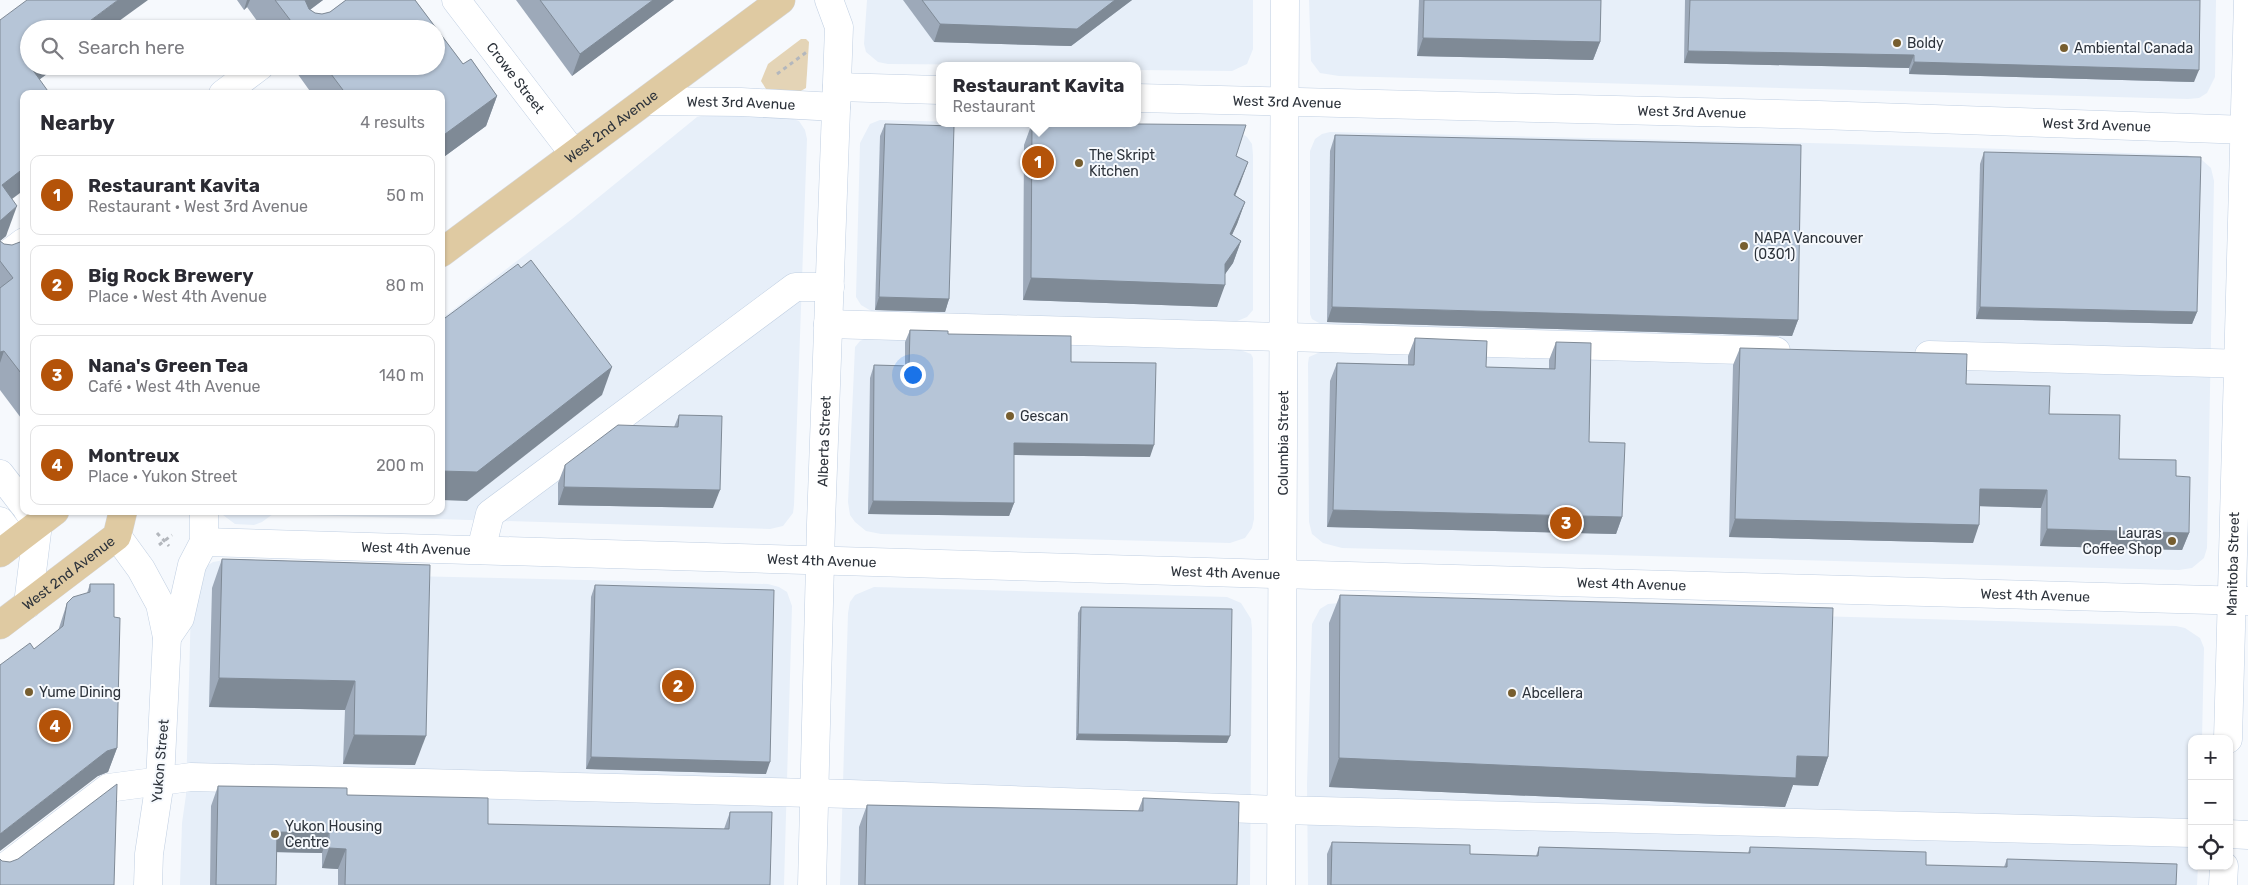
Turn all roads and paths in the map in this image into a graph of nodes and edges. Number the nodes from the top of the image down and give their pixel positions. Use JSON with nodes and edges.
{"nodes":[{"id":1,"x":456,"y":0,"type":"edge"},
{"id":2,"x":781,"y":0,"type":"edge"},
{"id":3,"x":828,"y":0,"type":"edge"},
{"id":4,"x":1284,"y":0,"type":"edge"},
{"id":5,"x":2248,"y":0,"type":"edge"},
{"id":6,"x":808,"y":50,"type":"dead end"},
{"id":7,"x":248,"y":75,"type":"edge"},
{"id":8,"x":770,"y":79,"type":"dead end"},
{"id":9,"x":228,"y":90,"type":"edge"},
{"id":10,"x":936,"y":90,"type":"edge"},
{"id":11,"x":836,"y":97,"type":"junction"},
{"id":12,"x":1141,"y":98,"type":"edge"},
{"id":13,"x":646,"y":101,"type":"junction"},
{"id":14,"x":1284,"y":102,"type":"junction"},
{"id":15,"x":2246,"y":130,"type":"edge"},
{"id":16,"x":574,"y":154,"type":"junction"},
{"id":17,"x":20,"y":245,"type":"edge"},
{"id":18,"x":445,"y":250,"type":"edge"},
{"id":19,"x":0,"y":260,"type":"edge"},
{"id":20,"x":830,"y":287,"type":"junction"},
{"id":21,"x":828,"y":324,"type":"junction"},
{"id":22,"x":1282,"y":336,"type":"junction"},
{"id":23,"x":1796,"y":351,"type":"edge"},
{"id":24,"x":1906,"y":354,"type":"edge"},
{"id":25,"x":2244,"y":364,"type":"edge"},
{"id":26,"x":0,"y":474,"type":"edge"},
{"id":27,"x":20,"y":496,"type":"edge"},
{"id":28,"x":34,"y":515,"type":"edge"},
{"id":29,"x":36,"y":515,"type":"edge"},
{"id":30,"x":204,"y":515,"type":"edge"},
{"id":31,"x":120,"y":524,"type":"edge"},
{"id":32,"x":5,"y":538,"type":"edge"},
{"id":33,"x":204,"y":542,"type":"junction"},
{"id":34,"x":481,"y":550,"type":"junction"},
{"id":35,"x":820,"y":560,"type":"junction"},
{"id":36,"x":1282,"y":574,"type":"junction"},
{"id":37,"x":2240,"y":601,"type":"edge"},
{"id":38,"x":28,"y":604,"type":"junction"},
{"id":39,"x":0,"y":625,"type":"edge"},
{"id":40,"x":167,"y":637,"type":"junction"},
{"id":41,"x":2228,"y":735,"type":"edge"},
{"id":42,"x":160,"y":781,"type":"junction"},
{"id":43,"x":815,"y":794,"type":"junction"},
{"id":44,"x":1281,"y":810,"type":"junction"},
{"id":45,"x":2188,"y":833,"type":"edge"},
{"id":46,"x":2233,"y":834,"type":"edge"},
{"id":47,"x":2248,"y":834,"type":"edge"},
{"id":48,"x":0,"y":870,"type":"edge"},
{"id":49,"x":2224,"y":870,"type":"edge"},
{"id":50,"x":148,"y":885,"type":"edge"},
{"id":51,"x":812,"y":885,"type":"edge"},
{"id":52,"x":1281,"y":885,"type":"edge"},
{"id":53,"x":2223,"y":885,"type":"edge"}],
"edges":[{"from":1,"to":16,"type":"street","name":"Crowe Street"},
{"from":2,"to":13,"type":"main road","name":"West 2nd Avenue"},
{"from":3,"to":11,"type":"street","name":"Alberta Street"},
{"from":4,"to":14,"type":"street","name":"Columbia Street"},
{"from":5,"to":15,"type":"street","name":"Manitoba Street"},
{"from":6,"to":8,"type":"path"},
{"from":7,"to":9,"type":"street"},
{"from":10,"to":11,"type":"street","name":"West 3rd Avenue"},
{"from":11,"to":13,"type":"street","name":"West 3rd Avenue"},
{"from":11,"to":20,"type":"street","name":"Alberta Street"},
{"from":12,"to":14,"type":"street","name":"West 3rd Avenue"},
{"from":13,"to":16,"type":"main road","name":"West 2nd Avenue"},
{"from":14,"to":15,"type":"street","name":"West 3rd Avenue"},
{"from":14,"to":22,"type":"street","name":"Columbia Street"},
{"from":15,"to":25,"type":"street","name":"Manitoba Street"},
{"from":16,"to":18,"type":"main road","name":"West 2nd Avenue"},
{"from":17,"to":19,"type":"street"},
{"from":20,"to":21,"type":"street","name":"Alberta Street"},
{"from":20,"to":34,"type":"street"},
{"from":21,"to":22,"type":"street"},
{"from":21,"to":35,"type":"street","name":"Alberta Street"},
{"from":22,"to":23,"type":"street"},
{"from":22,"to":36,"type":"street","name":"Columbia Street"},
{"from":24,"to":25,"type":"street"},
{"from":25,"to":37,"type":"street","name":"Manitoba Street"},
{"from":26,"to":27,"type":"street"},
{"from":28,"to":32,"type":"main road"},
{"from":29,"to":38,"type":"street"},
{"from":30,"to":33,"type":"street","name":"Yukon Street"},
{"from":31,"to":38,"type":"main road","name":"West 2nd Avenue"},
{"from":31,"to":40,"type":"street","name":"Yukon Street"},
{"from":33,"to":34,"type":"street","name":"West 4th Avenue"},
{"from":33,"to":40,"type":"street","name":"Yukon Street"},
{"from":34,"to":35,"type":"street","name":"West 4th Avenue"},
{"from":35,"to":36,"type":"street","name":"West 4th Avenue"},
{"from":35,"to":43,"type":"street","name":"Alberta Street"},
{"from":36,"to":37,"type":"street","name":"West 4th Avenue"},
{"from":36,"to":44,"type":"street","name":"Columbia Street"},
{"from":37,"to":41,"type":"street","name":"Manitoba Street"},
{"from":38,"to":39,"type":"main road","name":"West 2nd Avenue"},
{"from":40,"to":42,"type":"street","name":"Yukon Street"},
{"from":42,"to":43,"type":"street"},
{"from":42,"to":48,"type":"street"},
{"from":42,"to":50,"type":"street","name":"Yukon Street"},
{"from":43,"to":44,"type":"street"},
{"from":43,"to":51,"type":"street","name":"Alberta Street"},
{"from":44,"to":45,"type":"street"},
{"from":44,"to":52,"type":"street","name":"Columbia Street"},
{"from":46,"to":47,"type":"street"},
{"from":49,"to":53,"type":"street"}]}
